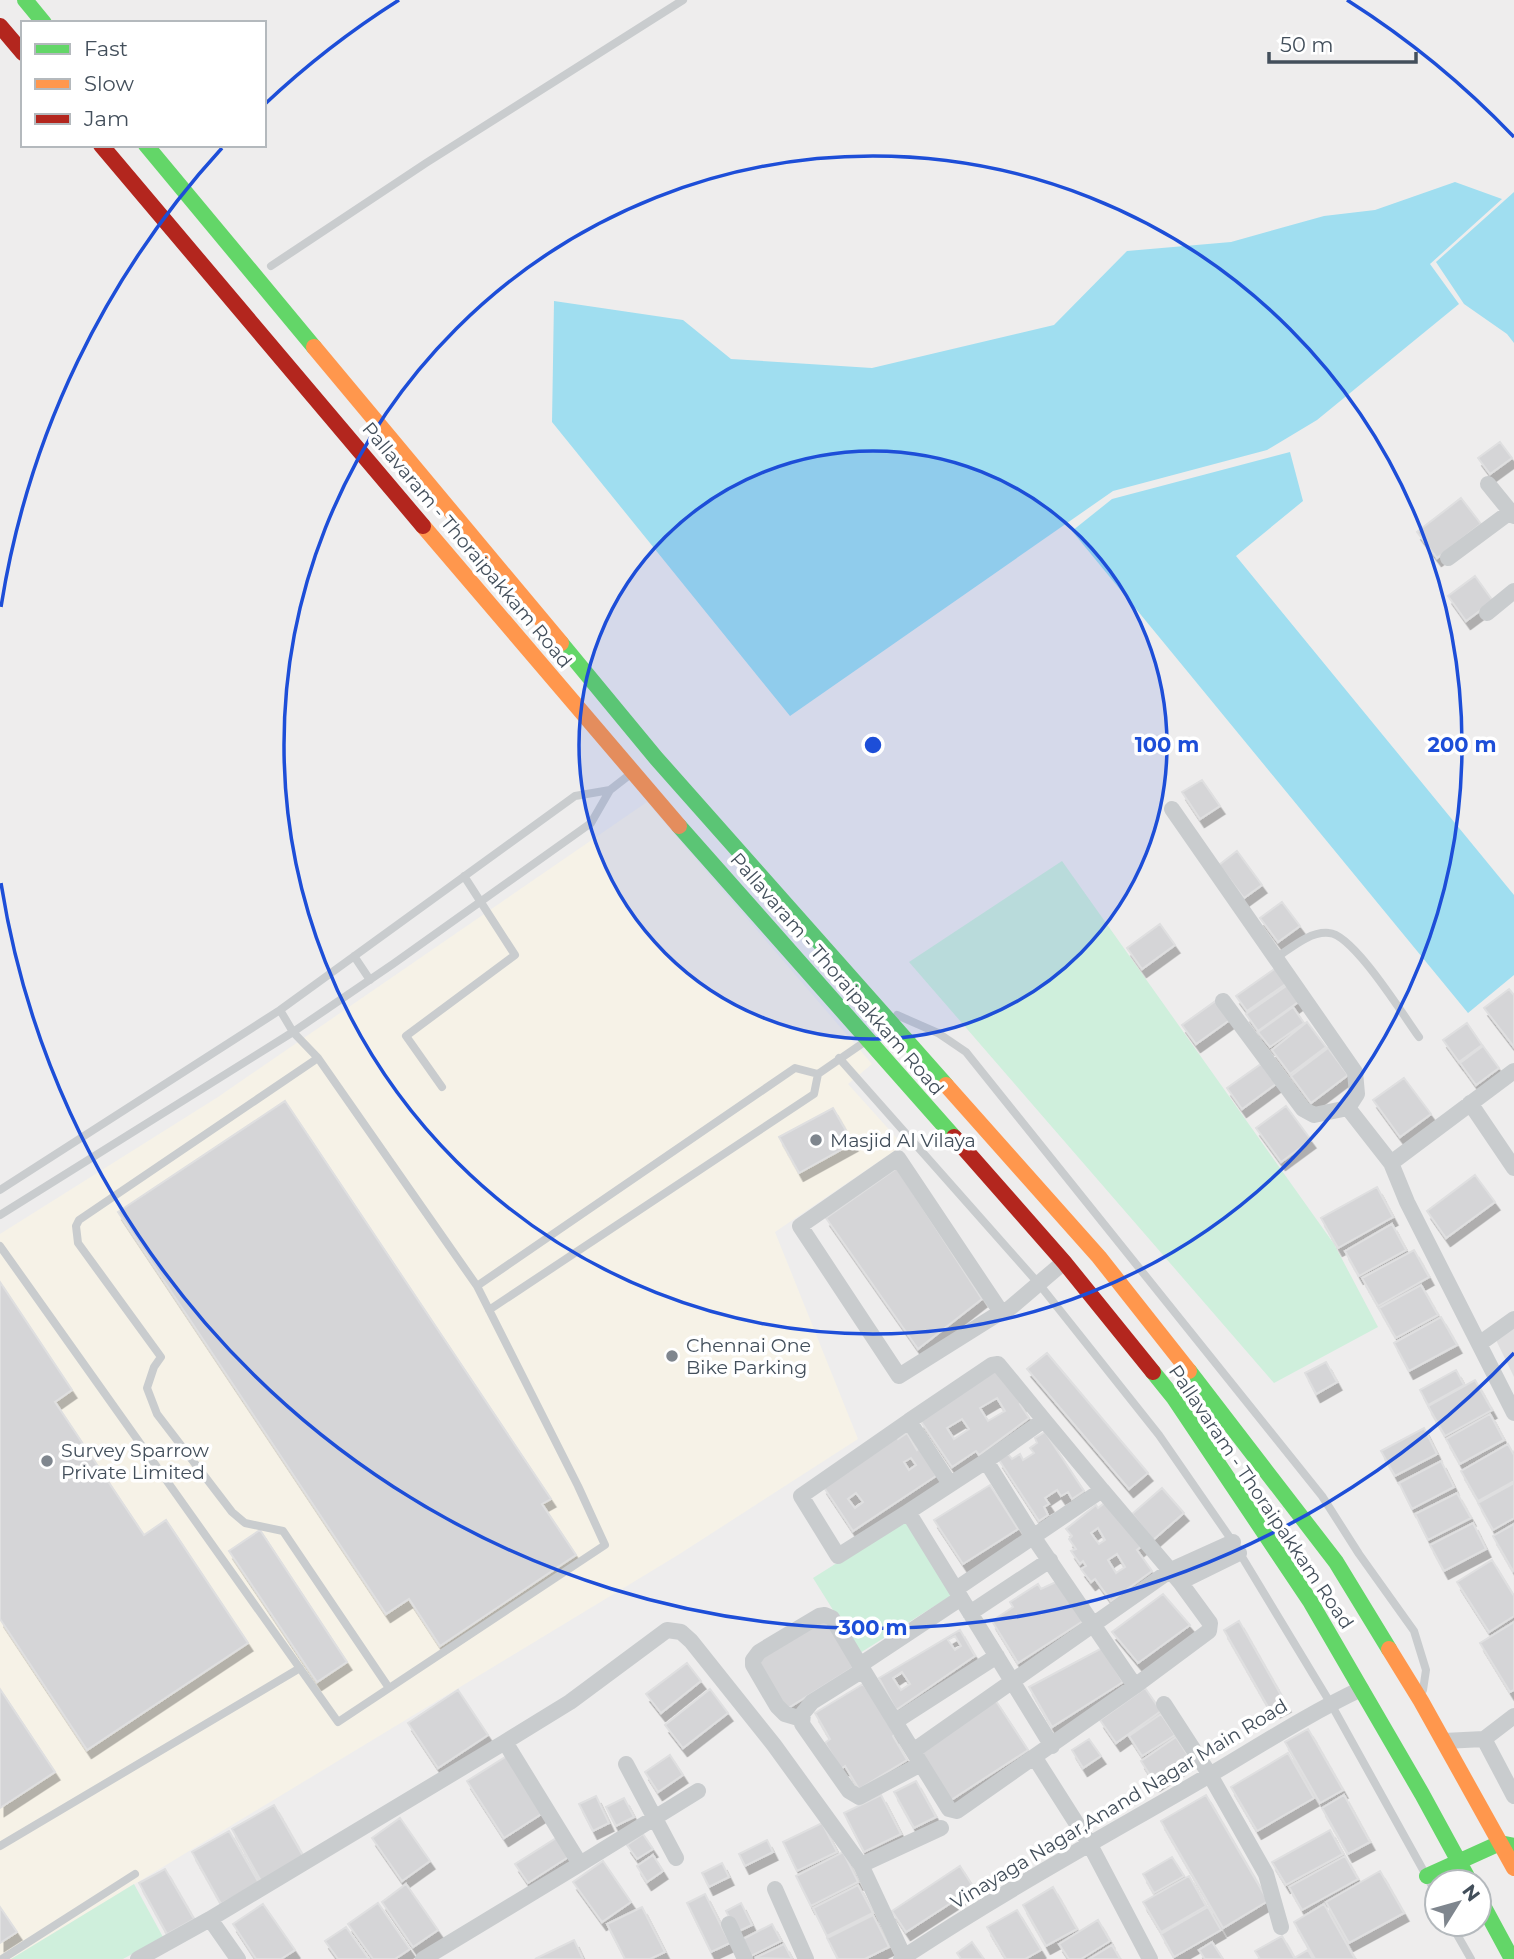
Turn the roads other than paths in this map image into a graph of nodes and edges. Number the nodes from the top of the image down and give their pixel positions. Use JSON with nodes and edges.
{"nodes":[{"id":1,"x":25,"y":0,"type":"edge"},
{"id":2,"x":683,"y":0,"type":"edge"},
{"id":3,"x":42,"y":21,"type":"edge"},
{"id":4,"x":0,"y":26,"type":"edge"},
{"id":5,"x":21,"y":51,"type":"edge"},
{"id":6,"x":103,"y":147,"type":"edge"},
{"id":7,"x":148,"y":147,"type":"edge"},
{"id":8,"x":271,"y":266,"type":"dead end"},
{"id":9,"x":1488,"y":484,"type":"dead end"},
{"id":10,"x":1511,"y":509,"type":"edge"},
{"id":11,"x":1448,"y":558,"type":"dead end"},
{"id":12,"x":1514,"y":591,"type":"edge"},
{"id":13,"x":1487,"y":613,"type":"dead end"},
{"id":14,"x":644,"y":766,"type":"junction"},
{"id":15,"x":610,"y":790,"type":"junction"},
{"id":16,"x":1172,"y":809,"type":"dead end"},
{"id":17,"x":464,"y":876,"type":"junction"},
{"id":18,"x":481,"y":903,"type":"junction"},
{"id":19,"x":354,"y":956,"type":"junction"},
{"id":20,"x":1276,"y":958,"type":"junction"},
{"id":21,"x":370,"y":980,"type":"junction"},
{"id":22,"x":1223,"y":1001,"type":"dead end"},
{"id":23,"x":875,"y":1005,"type":"junction"},
{"id":24,"x":280,"y":1010,"type":"junction"},
{"id":25,"x":293,"y":1032,"type":"junction"},
{"id":26,"x":1419,"y":1037,"type":"dead end"},
{"id":27,"x":867,"y":1041,"type":"junction"},
{"id":28,"x":318,"y":1058,"type":"junction"},
{"id":29,"x":839,"y":1058,"type":"junction"},
{"id":30,"x":1514,"y":1071,"type":"edge"},
{"id":31,"x":818,"y":1074,"type":"junction"},
{"id":32,"x":442,"y":1087,"type":"dead end"},
{"id":33,"x":1470,"y":1103,"type":"junction"},
{"id":34,"x":1348,"y":1108,"type":"junction"},
{"id":35,"x":1391,"y":1163,"type":"junction"},
{"id":36,"x":1514,"y":1168,"type":"edge"},
{"id":37,"x":0,"y":1190,"type":"edge"},
{"id":38,"x":0,"y":1215,"type":"edge"},
{"id":39,"x":0,"y":1246,"type":"edge"},
{"id":40,"x":1064,"y":1262,"type":"junction"},
{"id":41,"x":1039,"y":1284,"type":"junction"},
{"id":42,"x":477,"y":1286,"type":"junction"},
{"id":43,"x":489,"y":1310,"type":"junction"},
{"id":44,"x":1001,"y":1312,"type":"junction"},
{"id":45,"x":1514,"y":1319,"type":"edge"},
{"id":46,"x":1479,"y":1343,"type":"junction"},
{"id":47,"x":1514,"y":1413,"type":"edge"},
{"id":48,"x":1044,"y":1420,"type":"junction"},
{"id":49,"x":909,"y":1421,"type":"junction"},
{"id":50,"x":986,"y":1461,"type":"junction"},
{"id":51,"x":950,"y":1484,"type":"junction"},
{"id":52,"x":1102,"y":1490,"type":"junction"},
{"id":53,"x":908,"y":1512,"type":"junction"},
{"id":54,"x":1034,"y":1538,"type":"junction"},
{"id":55,"x":1236,"y":1548,"type":"junction"},
{"id":56,"x":1050,"y":1560,"type":"junction"},
{"id":57,"x":1176,"y":1576,"type":"junction"},
{"id":58,"x":959,"y":1593,"type":"junction"},
{"id":59,"x":970,"y":1613,"type":"junction"},
{"id":60,"x":1094,"y":1623,"type":"junction"},
{"id":61,"x":997,"y":1656,"type":"junction"},
{"id":62,"x":300,"y":1668,"type":"junction"},
{"id":63,"x":862,"y":1668,"type":"junction"},
{"id":64,"x":1013,"y":1683,"type":"junction"},
{"id":65,"x":1135,"y":1686,"type":"junction"},
{"id":66,"x":389,"y":1688,"type":"junction"},
{"id":67,"x":1361,"y":1689,"type":"junction"},
{"id":68,"x":1421,"y":1701,"type":"junction"},
{"id":69,"x":1164,"y":1704,"type":"dead end"},
{"id":70,"x":1331,"y":1704,"type":"junction"},
{"id":71,"x":1514,"y":1716,"type":"edge"},
{"id":72,"x":802,"y":1719,"type":"junction"},
{"id":73,"x":896,"y":1721,"type":"junction"},
{"id":74,"x":1484,"y":1739,"type":"junction"},
{"id":75,"x":1444,"y":1741,"type":"junction"},
{"id":76,"x":505,"y":1742,"type":"junction"},
{"id":77,"x":1052,"y":1746,"type":"junction"},
{"id":78,"x":917,"y":1757,"type":"junction"},
{"id":79,"x":1037,"y":1761,"type":"junction"},
{"id":80,"x":626,"y":1764,"type":"dead end"},
{"id":81,"x":1210,"y":1775,"type":"junction"},
{"id":82,"x":698,"y":1791,"type":"dead end"},
{"id":83,"x":1514,"y":1796,"type":"edge"},
{"id":84,"x":655,"y":1818,"type":"junction"},
{"id":85,"x":941,"y":1828,"type":"dead end"},
{"id":86,"x":1089,"y":1843,"type":"junction"},
{"id":87,"x":1507,"y":1844,"type":"edge"},
{"id":88,"x":0,"y":1846,"type":"edge"},
{"id":89,"x":677,"y":1858,"type":"dead end"},
{"id":90,"x":1459,"y":1861,"type":"junction"},
{"id":91,"x":580,"y":1864,"type":"junction"},
{"id":92,"x":861,"y":1865,"type":"junction"},
{"id":93,"x":1444,"y":1868,"type":"edge"},
{"id":94,"x":1463,"y":1868,"type":"edge"},
{"id":95,"x":1514,"y":1868,"type":"edge"},
{"id":96,"x":1423,"y":1869,"type":"edge"},
{"id":97,"x":135,"y":1874,"type":"dead end"},
{"id":98,"x":775,"y":1889,"type":"dead end"},
{"id":99,"x":209,"y":1919,"type":"junction"},
{"id":100,"x":729,"y":1924,"type":"dead end"},
{"id":101,"x":1493,"y":1924,"type":"edge"},
{"id":102,"x":1281,"y":1927,"type":"dead end"},
{"id":103,"x":1459,"y":1938,"type":"edge"},
{"id":104,"x":927,"y":1952,"type":"edge"},
{"id":105,"x":903,"y":1958,"type":"edge"},
{"id":106,"x":2,"y":1959,"type":"edge"},
{"id":107,"x":138,"y":1959,"type":"edge"},
{"id":108,"x":238,"y":1959,"type":"edge"},
{"id":109,"x":423,"y":1959,"type":"edge"},
{"id":110,"x":745,"y":1959,"type":"edge"},
{"id":111,"x":806,"y":1959,"type":"edge"},
{"id":112,"x":1150,"y":1959,"type":"edge"},
{"id":113,"x":1471,"y":1959,"type":"edge"},
{"id":114,"x":1512,"y":1959,"type":"edge"}],
"edges":[{"from":1,"to":3,"type":"main road"},
{"from":2,"to":8,"type":"lane"},
{"from":4,"to":5,"type":"main road"},
{"from":6,"to":14,"type":"main road","name":"Pallavaram - Thoraipakkam Road"},
{"from":7,"to":14,"type":"main road","name":"Pallavaram - Thoraipakkam Road"},
{"from":9,"to":10,"type":"street"},
{"from":10,"to":11,"type":"street"},
{"from":12,"to":13,"type":"street"},
{"from":14,"to":15,"type":"lane"},
{"from":14,"to":23,"type":"main road","name":"Pallavaram - Thoraipakkam Road"},
{"from":14,"to":27,"type":"main road","name":"Pallavaram - Thoraipakkam Road"},
{"from":15,"to":17,"type":"lane"},
{"from":15,"to":18,"type":"lane"},
{"from":16,"to":20,"type":"street"},
{"from":17,"to":18,"type":"lane"},
{"from":17,"to":19,"type":"lane"},
{"from":18,"to":21,"type":"lane"},
{"from":18,"to":32,"type":"lane"},
{"from":19,"to":21,"type":"lane"},
{"from":19,"to":24,"type":"lane"},
{"from":20,"to":26,"type":"lane"},
{"from":20,"to":34,"type":"street"},
{"from":21,"to":25,"type":"lane"},
{"from":22,"to":34,"type":"street"},
{"from":23,"to":68,"type":"main road","name":"Pallavaram - Thoraipakkam Road"},
{"from":23,"to":68,"type":"lane"},
{"from":24,"to":25,"type":"lane"},
{"from":24,"to":37,"type":"lane"},
{"from":25,"to":28,"type":"lane"},
{"from":25,"to":38,"type":"lane"},
{"from":27,"to":29,"type":"lane"},
{"from":27,"to":40,"type":"main road","name":"Pallavaram - Thoraipakkam Road"},
{"from":28,"to":42,"type":"lane"},
{"from":28,"to":66,"type":"lane"},
{"from":29,"to":31,"type":"lane"},
{"from":29,"to":41,"type":"lane"},
{"from":30,"to":33,"type":"street"},
{"from":31,"to":42,"type":"lane"},
{"from":31,"to":43,"type":"lane"},
{"from":33,"to":35,"type":"street"},
{"from":33,"to":36,"type":"street"},
{"from":34,"to":35,"type":"street"},
{"from":35,"to":46,"type":"street"},
{"from":39,"to":62,"type":"lane"},
{"from":40,"to":41,"type":"street"},
{"from":40,"to":67,"type":"main road","name":"Pallavaram - Thoraipakkam Road"},
{"from":41,"to":44,"type":"street"},
{"from":41,"to":55,"type":"lane"},
{"from":42,"to":43,"type":"lane"},
{"from":43,"to":66,"type":"lane"},
{"from":44,"to":44,"type":"street"},
{"from":45,"to":46,"type":"street"},
{"from":46,"to":47,"type":"street"},
{"from":48,"to":49,"type":"street"},
{"from":48,"to":50,"type":"street"},
{"from":48,"to":52,"type":"street"},
{"from":49,"to":51,"type":"street"},
{"from":49,"to":53,"type":"street"},
{"from":50,"to":51,"type":"street"},
{"from":50,"to":54,"type":"street"},
{"from":51,"to":53,"type":"street"},
{"from":52,"to":54,"type":"street"},
{"from":52,"to":57,"type":"street"},
{"from":53,"to":58,"type":"street"},
{"from":54,"to":56,"type":"street"},
{"from":54,"to":58,"type":"street"},
{"from":55,"to":57,"type":"street"},
{"from":55,"to":70,"type":"lane"},
{"from":56,"to":59,"type":"street"},
{"from":56,"to":60,"type":"street"},
{"from":57,"to":60,"type":"street"},
{"from":57,"to":65,"type":"street"},
{"from":58,"to":59,"type":"street"},
{"from":58,"to":63,"type":"street"},
{"from":59,"to":61,"type":"street"},
{"from":60,"to":64,"type":"street"},
{"from":60,"to":65,"type":"street"},
{"from":61,"to":64,"type":"street"},
{"from":61,"to":73,"type":"street"},
{"from":62,"to":66,"type":"lane"},
{"from":62,"to":88,"type":"lane"},
{"from":63,"to":72,"type":"street"},
{"from":63,"to":72,"type":"street"},
{"from":63,"to":73,"type":"street"},
{"from":64,"to":77,"type":"street"},
{"from":64,"to":78,"type":"street"},
{"from":65,"to":77,"type":"street"},
{"from":67,"to":70,"type":"street","name":"Vinayaga Nagar,Anand Nagar Main Road"},
{"from":67,"to":90,"type":"main road","name":"Pallavaram - Thoraipakkam Road"},
{"from":68,"to":75,"type":"main road","name":"Pallavaram - Thoraipakkam Road"},
{"from":69,"to":81,"type":"street"},
{"from":70,"to":81,"type":"street","name":"Vinayaga Nagar,Anand Nagar Main Road"},
{"from":70,"to":96,"type":"lane"},
{"from":71,"to":74,"type":"street"},
{"from":72,"to":78,"type":"street"},
{"from":73,"to":78,"type":"street"},
{"from":74,"to":75,"type":"street"},
{"from":74,"to":83,"type":"street"},
{"from":75,"to":87,"type":"main road","name":"Pallavaram - Thoraipakkam Road"},
{"from":76,"to":91,"type":"street"},
{"from":76,"to":92,"type":"street"},
{"from":76,"to":99,"type":"street"},
{"from":77,"to":79,"type":"street"},
{"from":78,"to":79,"type":"street"},
{"from":79,"to":86,"type":"street"},
{"from":80,"to":84,"type":"street"},
{"from":81,"to":86,"type":"street","name":"Vinayaga Nagar,Anand Nagar Main Road"},
{"from":81,"to":102,"type":"street"},
{"from":82,"to":84,"type":"street"},
{"from":84,"to":89,"type":"street"},
{"from":84,"to":91,"type":"street"},
{"from":85,"to":92,"type":"street"},
{"from":86,"to":104,"type":"street","name":"Vinayaga Nagar,Anand Nagar Main Road"},
{"from":86,"to":112,"type":"street"},
{"from":87,"to":90,"type":"main road"},
{"from":87,"to":95,"type":"main road","name":"Pallavaram - Thoraipakkam Road"},
{"from":90,"to":93,"type":"main road"},
{"from":90,"to":94,"type":"main road","name":"Pallavaram - Thoraipakkam Road"},
{"from":91,"to":109,"type":"street"},
{"from":92,"to":105,"type":"street"},
{"from":97,"to":106,"type":"lane"},
{"from":98,"to":111,"type":"street"},
{"from":99,"to":107,"type":"street"},
{"from":99,"to":108,"type":"street"},
{"from":100,"to":110,"type":"street"},
{"from":101,"to":114,"type":"main road"},
{"from":103,"to":113,"type":"lane"},
{"from":104,"to":105,"type":"street","name":"Vinayaga Nagar,Anand Nagar Main Road"}]}
